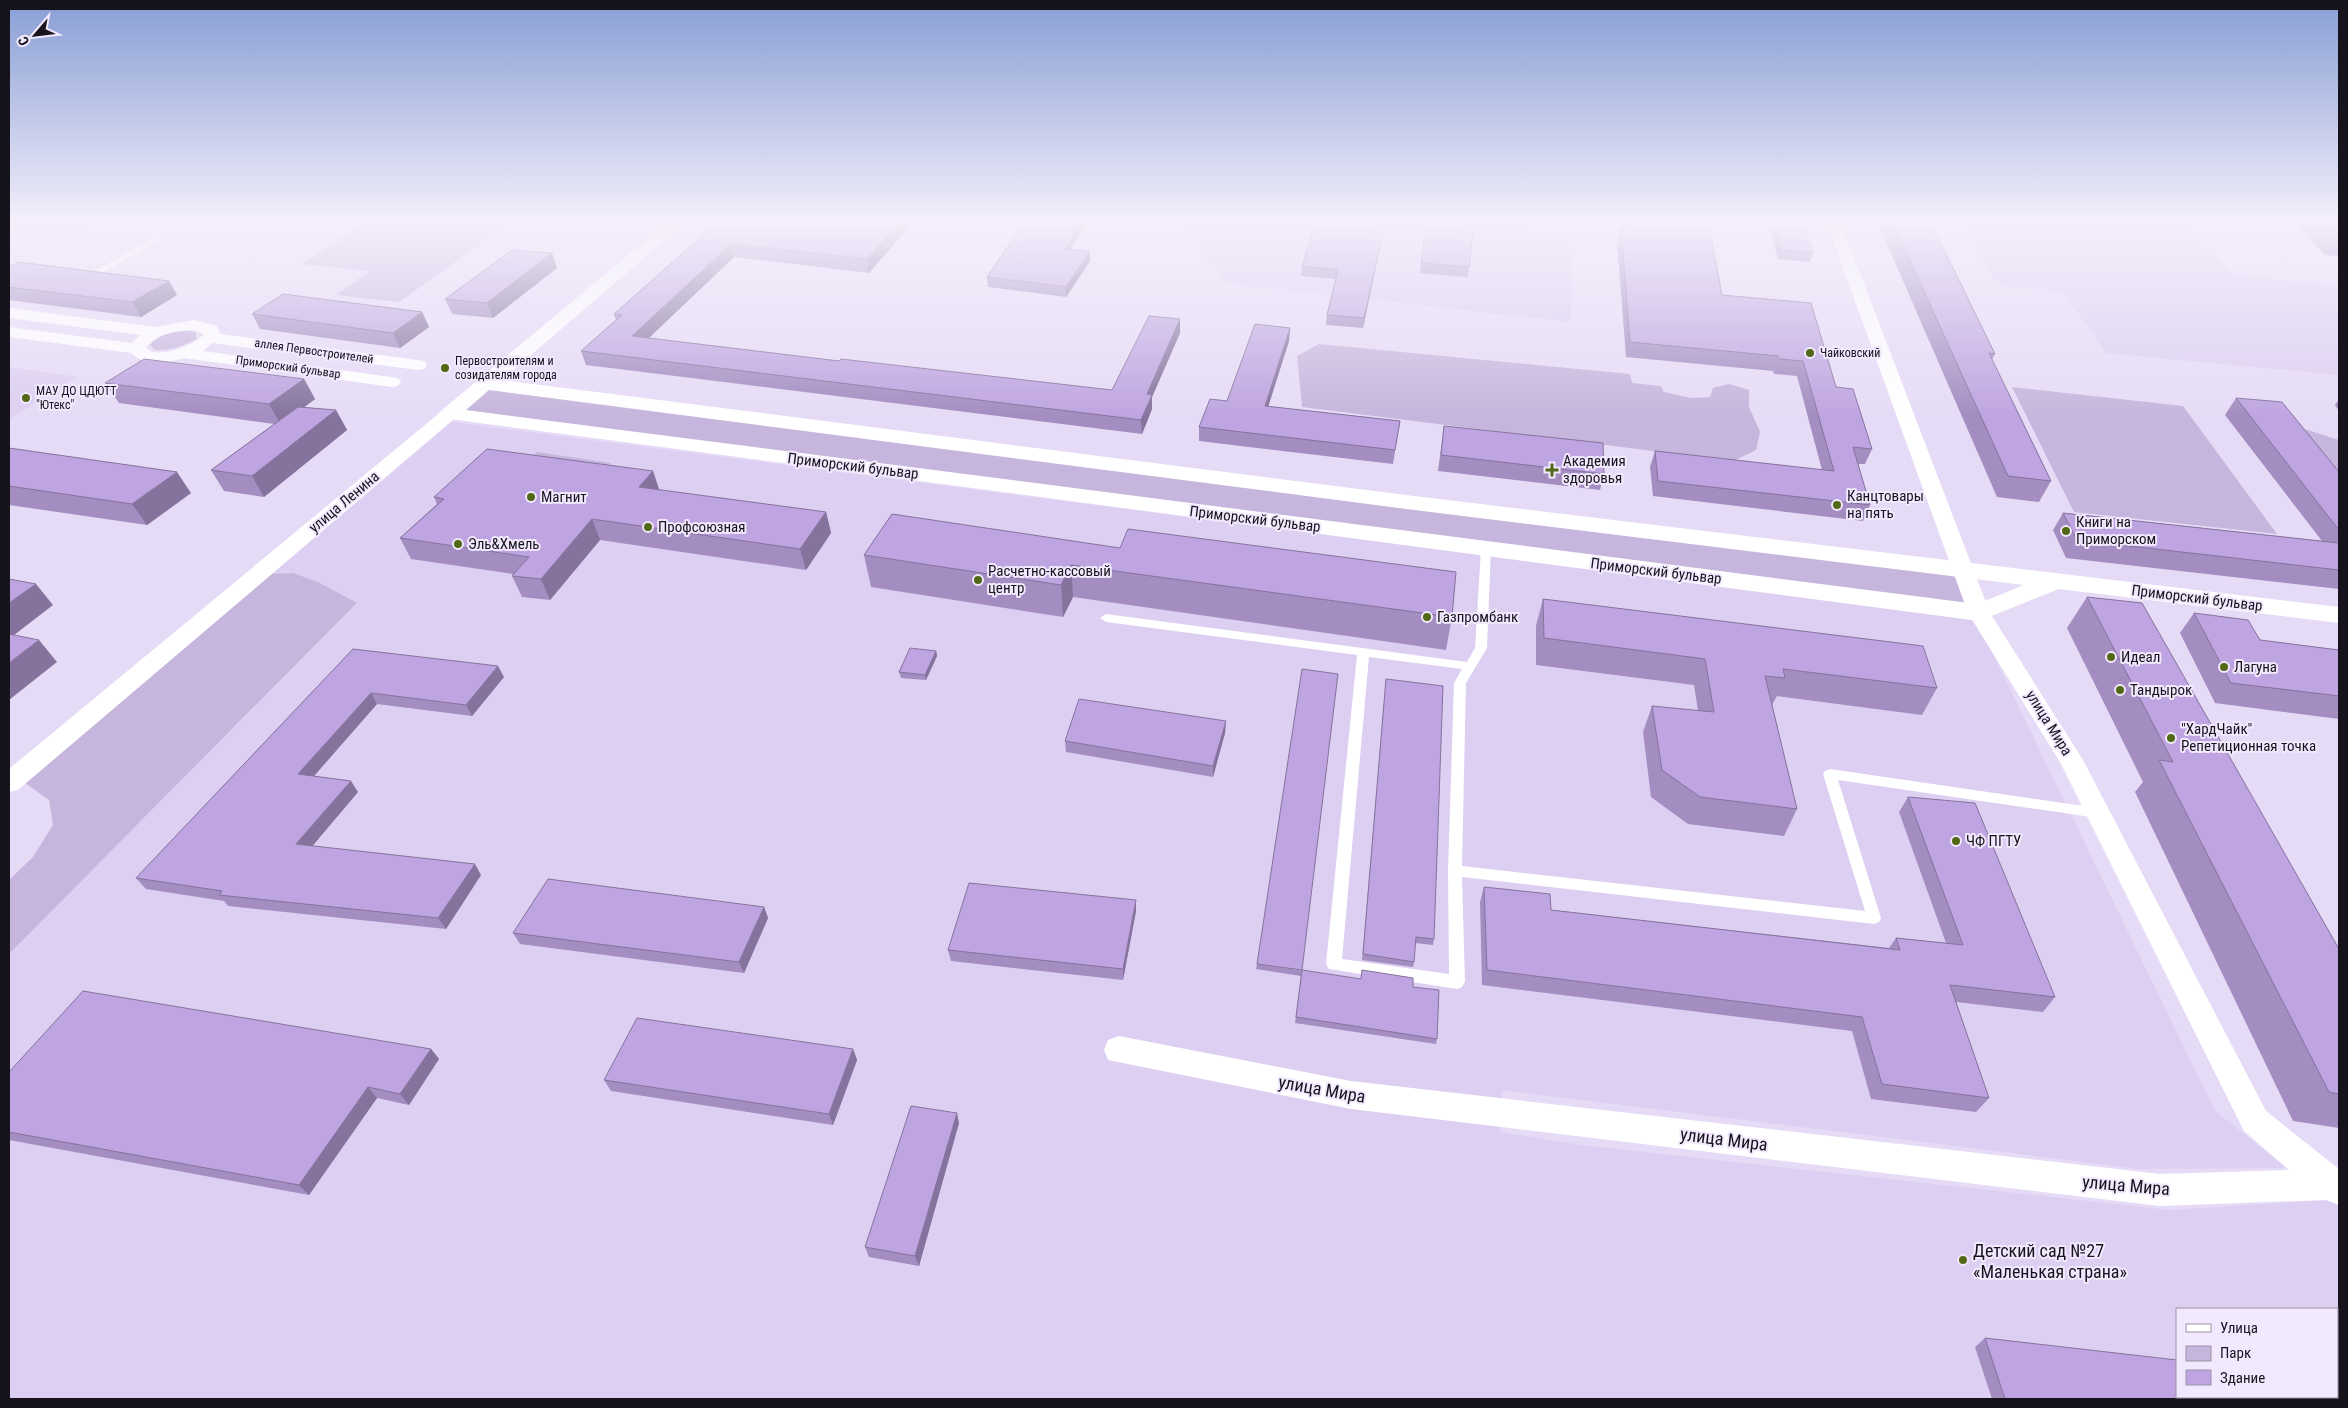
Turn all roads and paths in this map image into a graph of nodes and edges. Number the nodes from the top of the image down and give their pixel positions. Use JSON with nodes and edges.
{"nodes":[{"id":1,"x":602,"y":287,"type":"edge"},
{"id":2,"x":1857,"y":287,"type":"edge"},
{"id":3,"x":9,"y":313,"type":"edge"},
{"id":4,"x":9,"y":332,"type":"edge"},
{"id":5,"x":157,"y":332,"type":"junction"},
{"id":6,"x":210,"y":338,"type":"junction"},
{"id":7,"x":137,"y":349,"type":"junction"},
{"id":8,"x":184,"y":353,"type":"junction"},
{"id":9,"x":418,"y":365,"type":"dead end"},
{"id":10,"x":392,"y":382,"type":"dead end"},
{"id":11,"x":487,"y":384,"type":"junction"},
{"id":12,"x":450,"y":414,"type":"junction"},
{"id":13,"x":1486,"y":549,"type":"junction"},
{"id":14,"x":1962,"y":570,"type":"junction"},
{"id":15,"x":2054,"y":581,"type":"junction"},
{"id":16,"x":1979,"y":613,"type":"junction"},
{"id":17,"x":2339,"y":615,"type":"edge"},
{"id":18,"x":1106,"y":618,"type":"dead end"},
{"id":19,"x":1363,"y":652,"type":"junction"},
{"id":20,"x":1470,"y":666,"type":"junction"},
{"id":21,"x":9,"y":783,"type":"edge"},
{"id":22,"x":2098,"y":813,"type":"junction"},
{"id":23,"x":1455,"y":870,"type":"junction"},
{"id":24,"x":1118,"y":1050,"type":"dead end"},
{"id":25,"x":2336,"y":1187,"type":"edge"}],
"edges":[{"from":1,"to":11,"type":"street","name":"улица Ленина"},
{"from":2,"to":14,"type":"street","name":"улица Мира"},
{"from":3,"to":5,"type":"street"},
{"from":4,"to":7,"type":"street","name":"Приморский бульвар"},
{"from":5,"to":6,"type":"street"},
{"from":5,"to":7,"type":"street"},
{"from":6,"to":8,"type":"street","name":"Приморский бульвар"},
{"from":6,"to":9,"type":"street","name":"аллея Первостроителей"},
{"from":7,"to":8,"type":"street","name":"Приморский бульвар"},
{"from":8,"to":10,"type":"street","name":"Приморский бульвар"},
{"from":11,"to":12,"type":"street","name":"улица Ленина"},
{"from":11,"to":14,"type":"street","name":"Приморский бульвар"},
{"from":12,"to":13,"type":"street","name":"Приморский бульвар"},
{"from":12,"to":21,"type":"street","name":"улица Ленина"},
{"from":13,"to":16,"type":"street","name":"Приморский бульвар"},
{"from":13,"to":20,"type":"lane"},
{"from":14,"to":15,"type":"street","name":"Приморский бульвар"},
{"from":14,"to":16,"type":"street","name":"улица Мира"},
{"from":15,"to":16,"type":"street","name":"Приморский бульвар"},
{"from":15,"to":17,"type":"street","name":"Приморский бульвар"},
{"from":16,"to":22,"type":"street","name":"улица Мира"},
{"from":18,"to":19,"type":"lane"},
{"from":19,"to":20,"type":"lane"},
{"from":19,"to":23,"type":"lane"},
{"from":20,"to":23,"type":"lane"},
{"from":22,"to":23,"type":"lane"},
{"from":22,"to":25,"type":"street","name":"улица Мира"},
{"from":24,"to":25,"type":"street","name":"улица Мира"}]}
